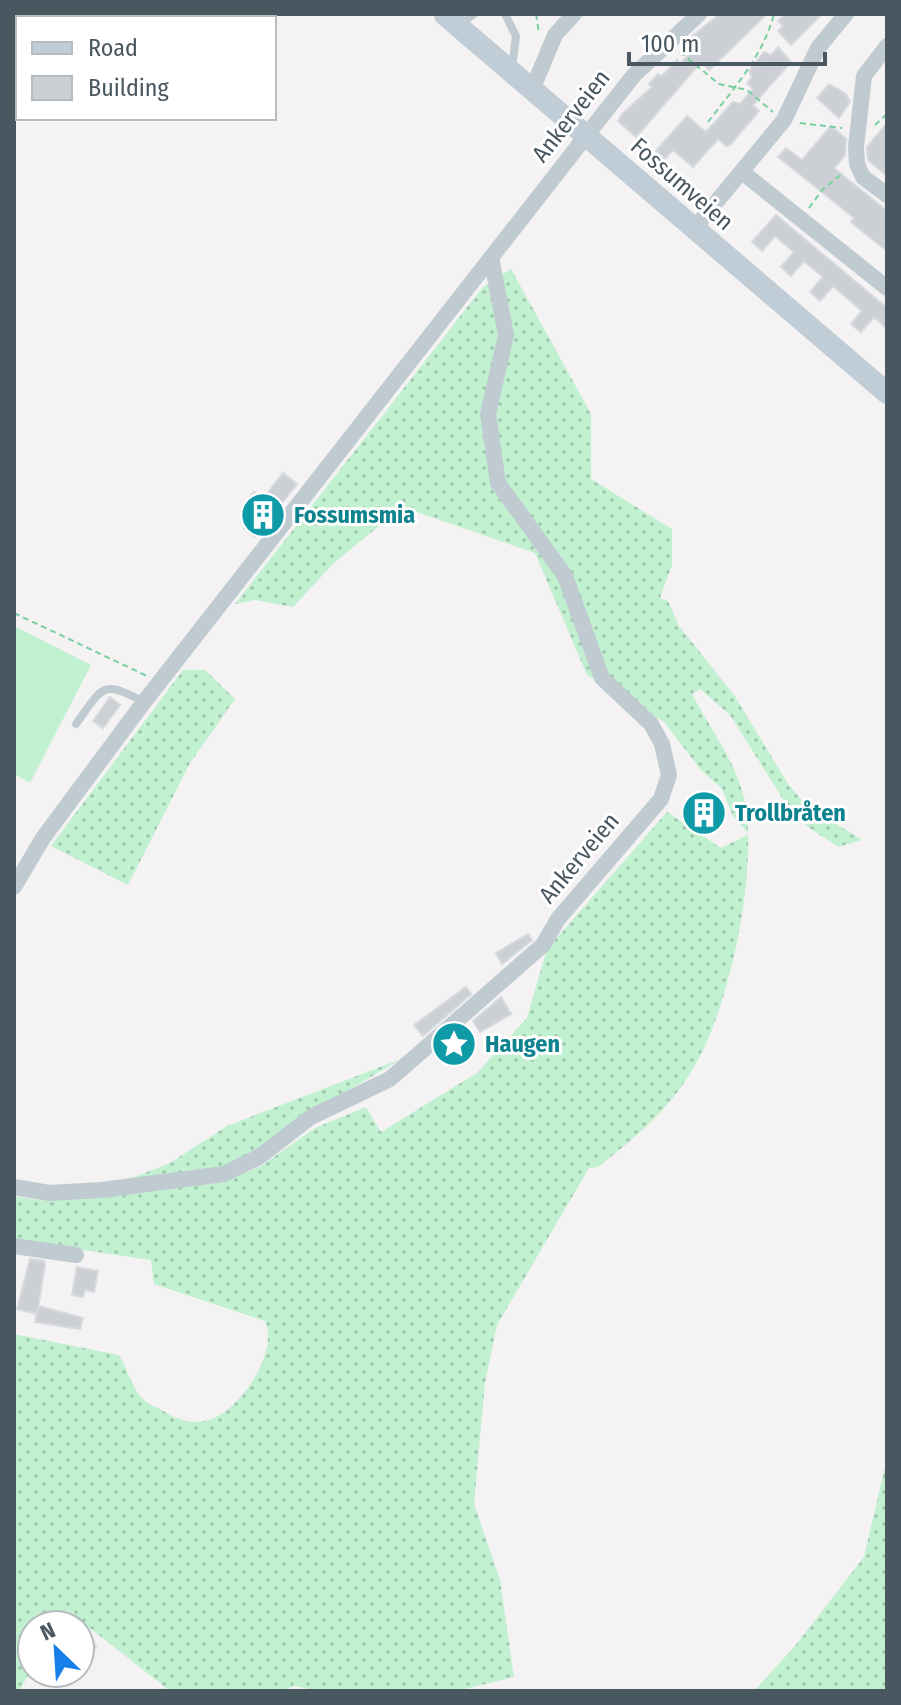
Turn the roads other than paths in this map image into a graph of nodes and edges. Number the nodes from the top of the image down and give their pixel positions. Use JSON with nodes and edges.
{"nodes":[{"id":1,"x":505,"y":14,"type":"edge"},
{"id":2,"x":574,"y":14,"type":"edge"},
{"id":3,"x":699,"y":14,"type":"edge"},
{"id":4,"x":846,"y":14,"type":"edge"},
{"id":5,"x":453,"y":17,"type":"edge"},
{"id":6,"x":887,"y":46,"type":"edge"},
{"id":7,"x":511,"y":72,"type":"junction"},
{"id":8,"x":532,"y":90,"type":"junction"},
{"id":9,"x":586,"y":136,"type":"junction"},
{"id":10,"x":742,"y":172,"type":"junction"},
{"id":11,"x":887,"y":195,"type":"edge"},
{"id":12,"x":694,"y":229,"type":"junction"},
{"id":13,"x":491,"y":257,"type":"junction"},
{"id":14,"x":887,"y":288,"type":"edge"},
{"id":15,"x":887,"y":393,"type":"edge"},
{"id":16,"x":144,"y":702,"type":"junction"},
{"id":17,"x":76,"y":724,"type":"dead end"},
{"id":18,"x":18,"y":867,"type":"edge"},
{"id":19,"x":14,"y":887,"type":"edge"},
{"id":20,"x":14,"y":1187,"type":"edge"},
{"id":21,"x":14,"y":1246,"type":"edge"},
{"id":22,"x":76,"y":1255,"type":"dead end"}],
"edges":[{"from":1,"to":7,"type":"lane"},
{"from":2,"to":8,"type":"street"},
{"from":3,"to":9,"type":"street","name":"Ankerveien"},
{"from":4,"to":10,"type":"street"},
{"from":5,"to":7,"type":"street","name":"Fossumveien"},
{"from":6,"to":11,"type":"street"},
{"from":7,"to":8,"type":"street","name":"Fossumveien"},
{"from":8,"to":9,"type":"street","name":"Fossumveien"},
{"from":9,"to":12,"type":"street","name":"Fossumveien"},
{"from":9,"to":13,"type":"street","name":"Ankerveien"},
{"from":10,"to":12,"type":"street"},
{"from":10,"to":14,"type":"street"},
{"from":12,"to":15,"type":"street","name":"Fossumveien"},
{"from":13,"to":16,"type":"street","name":"Ankerveien"},
{"from":13,"to":20,"type":"street","name":"Ankerveien"},
{"from":16,"to":17,"type":"lane"},
{"from":16,"to":18,"type":"street","name":"Ankerveien"},
{"from":18,"to":19,"type":"street","name":"Ankerveien"},
{"from":21,"to":22,"type":"street"}]}
